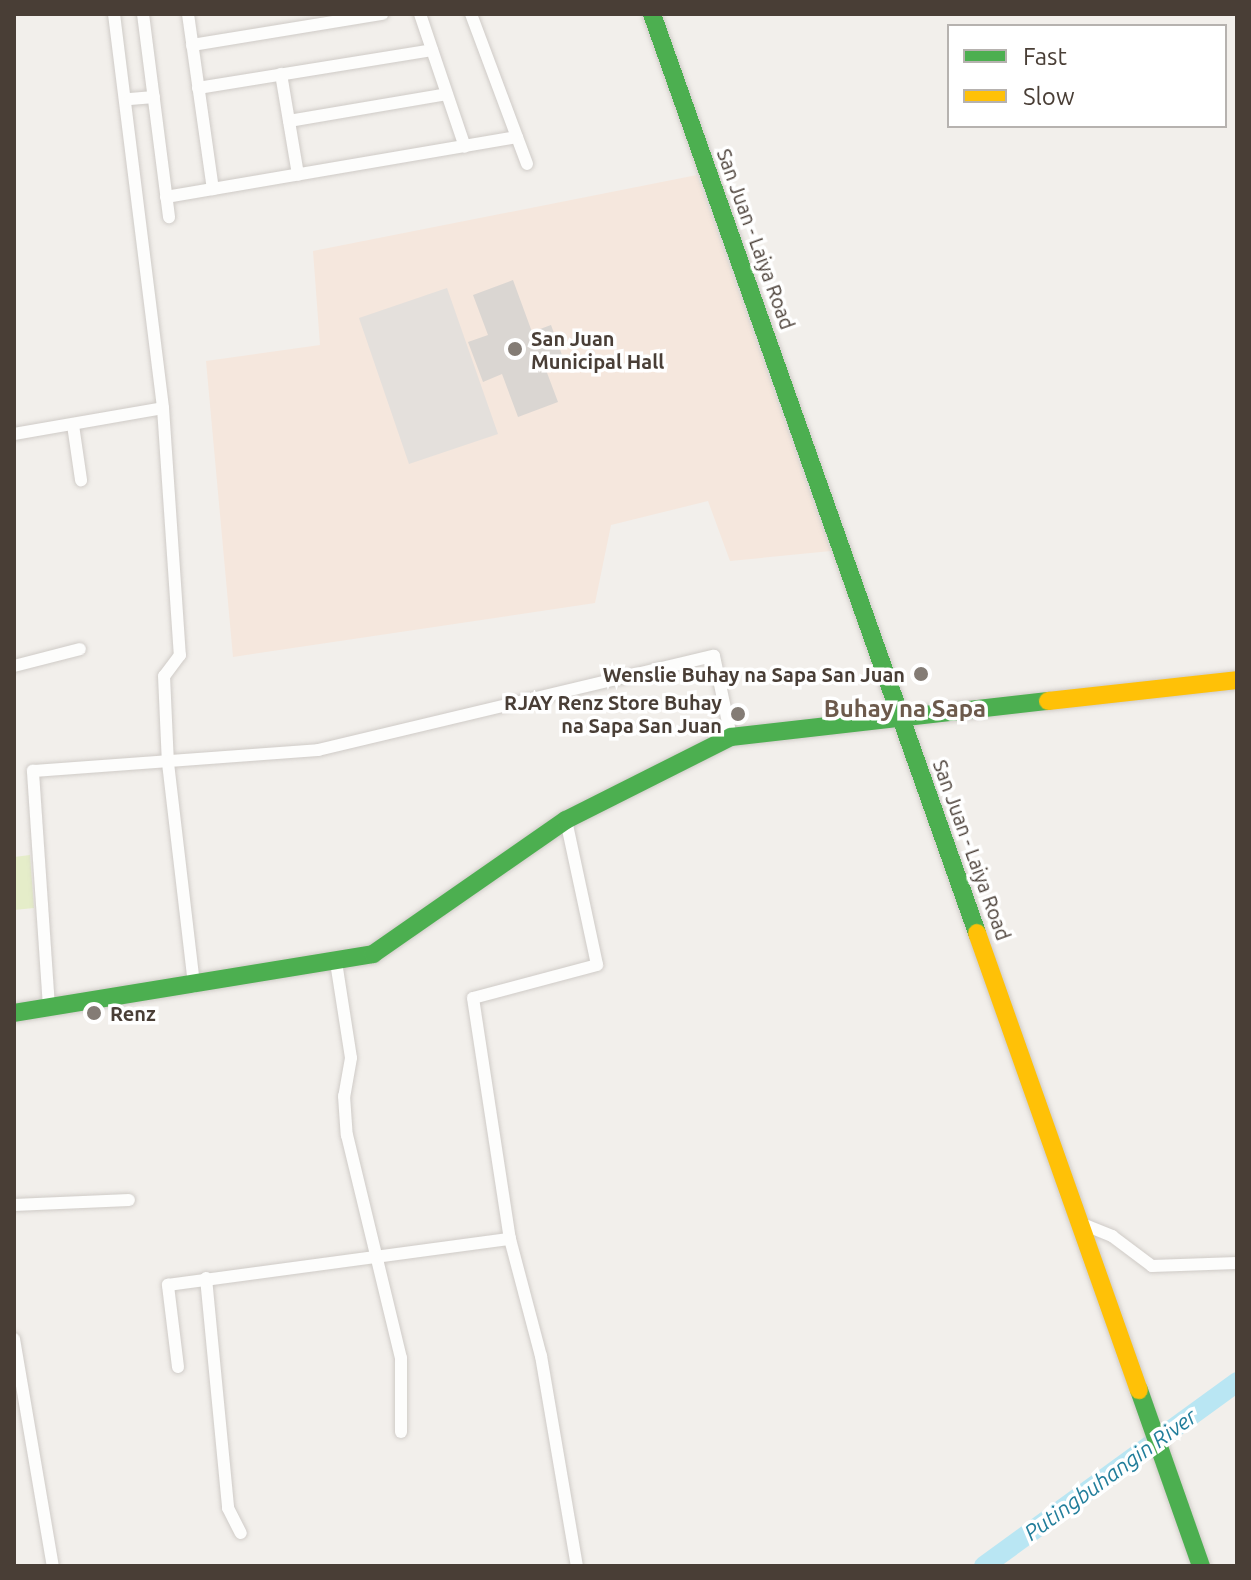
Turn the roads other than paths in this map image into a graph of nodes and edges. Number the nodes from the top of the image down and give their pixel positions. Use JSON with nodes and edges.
{"nodes":[{"id":1,"x":114,"y":14,"type":"edge"},
{"id":2,"x":143,"y":14,"type":"edge"},
{"id":3,"x":188,"y":14,"type":"edge"},
{"id":4,"x":382,"y":14,"type":"edge"},
{"id":5,"x":420,"y":14,"type":"edge"},
{"id":6,"x":471,"y":14,"type":"edge"},
{"id":7,"x":652,"y":14,"type":"edge"},
{"id":8,"x":192,"y":45,"type":"junction"},
{"id":9,"x":432,"y":50,"type":"junction"},
{"id":10,"x":281,"y":74,"type":"junction"},
{"id":11,"x":198,"y":88,"type":"junction"},
{"id":12,"x":447,"y":94,"type":"junction"},
{"id":13,"x":154,"y":97,"type":"junction"},
{"id":14,"x":130,"y":99,"type":"dead end"},
{"id":15,"x":289,"y":121,"type":"junction"},
{"id":16,"x":517,"y":137,"type":"junction"},
{"id":17,"x":465,"y":147,"type":"junction"},
{"id":18,"x":527,"y":164,"type":"dead end"},
{"id":19,"x":298,"y":175,"type":"junction"},
{"id":20,"x":213,"y":189,"type":"junction"},
{"id":21,"x":166,"y":197,"type":"junction"},
{"id":22,"x":169,"y":217,"type":"dead end"},
{"id":23,"x":163,"y":408,"type":"junction"},
{"id":24,"x":73,"y":425,"type":"junction"},
{"id":25,"x":14,"y":434,"type":"edge"},
{"id":26,"x":81,"y":480,"type":"dead end"},
{"id":27,"x":80,"y":649,"type":"dead end"},
{"id":28,"x":14,"y":666,"type":"edge"},
{"id":29,"x":1237,"y":680,"type":"edge"},
{"id":30,"x":900,"y":716,"type":"junction"},
{"id":31,"x":731,"y":737,"type":"junction"},
{"id":32,"x":168,"y":763,"type":"junction"},
{"id":33,"x":566,"y":820,"type":"junction"},
{"id":34,"x":336,"y":962,"type":"junction"},
{"id":35,"x":194,"y":986,"type":"junction"},
{"id":36,"x":49,"y":1007,"type":"junction"},
{"id":37,"x":14,"y":1013,"type":"edge"},
{"id":38,"x":129,"y":1200,"type":"dead end"},
{"id":39,"x":14,"y":1205,"type":"edge"},
{"id":40,"x":1080,"y":1223,"type":"junction"},
{"id":41,"x":510,"y":1239,"type":"junction"},
{"id":42,"x":378,"y":1256,"type":"junction"},
{"id":43,"x":1237,"y":1263,"type":"edge"},
{"id":44,"x":206,"y":1278,"type":"junction"},
{"id":45,"x":14,"y":1339,"type":"edge"},
{"id":46,"x":178,"y":1367,"type":"dead end"},
{"id":47,"x":401,"y":1432,"type":"dead end"},
{"id":48,"x":241,"y":1533,"type":"dead end"},
{"id":49,"x":53,"y":1566,"type":"edge"},
{"id":50,"x":577,"y":1566,"type":"edge"},
{"id":51,"x":1201,"y":1566,"type":"edge"}],
"edges":[{"from":1,"to":23,"type":"street"},
{"from":2,"to":13,"type":"street"},
{"from":3,"to":8,"type":"street"},
{"from":4,"to":8,"type":"street"},
{"from":5,"to":9,"type":"street"},
{"from":6,"to":16,"type":"street"},
{"from":7,"to":30,"type":"main road","name":"San Juan - Laiya Road"},
{"from":8,"to":11,"type":"street"},
{"from":9,"to":10,"type":"street"},
{"from":9,"to":12,"type":"street"},
{"from":10,"to":11,"type":"street"},
{"from":10,"to":15,"type":"street"},
{"from":11,"to":20,"type":"street"},
{"from":12,"to":15,"type":"street"},
{"from":12,"to":17,"type":"street"},
{"from":13,"to":14,"type":"street"},
{"from":13,"to":21,"type":"street"},
{"from":15,"to":19,"type":"street"},
{"from":16,"to":17,"type":"street"},
{"from":16,"to":18,"type":"street"},
{"from":17,"to":19,"type":"street"},
{"from":19,"to":20,"type":"street"},
{"from":20,"to":21,"type":"street"},
{"from":21,"to":22,"type":"street"},
{"from":23,"to":24,"type":"street"},
{"from":23,"to":32,"type":"street"},
{"from":24,"to":25,"type":"street"},
{"from":24,"to":26,"type":"street"},
{"from":27,"to":28,"type":"street"},
{"from":29,"to":30,"type":"main road"},
{"from":30,"to":31,"type":"main road"},
{"from":30,"to":40,"type":"main road","name":"San Juan - Laiya Road"},
{"from":31,"to":32,"type":"street"},
{"from":31,"to":33,"type":"main road"},
{"from":32,"to":35,"type":"street"},
{"from":32,"to":36,"type":"street"},
{"from":33,"to":34,"type":"main road"},
{"from":33,"to":41,"type":"street"},
{"from":34,"to":35,"type":"main road"},
{"from":34,"to":42,"type":"street"},
{"from":35,"to":36,"type":"main road"},
{"from":36,"to":37,"type":"main road"},
{"from":38,"to":39,"type":"street"},
{"from":40,"to":43,"type":"street"},
{"from":40,"to":51,"type":"main road","name":"San Juan - Laiya Road"},
{"from":41,"to":42,"type":"street"},
{"from":41,"to":50,"type":"street"},
{"from":42,"to":44,"type":"street"},
{"from":42,"to":47,"type":"street"},
{"from":44,"to":46,"type":"street"},
{"from":44,"to":48,"type":"street"},
{"from":45,"to":49,"type":"street"}]}
